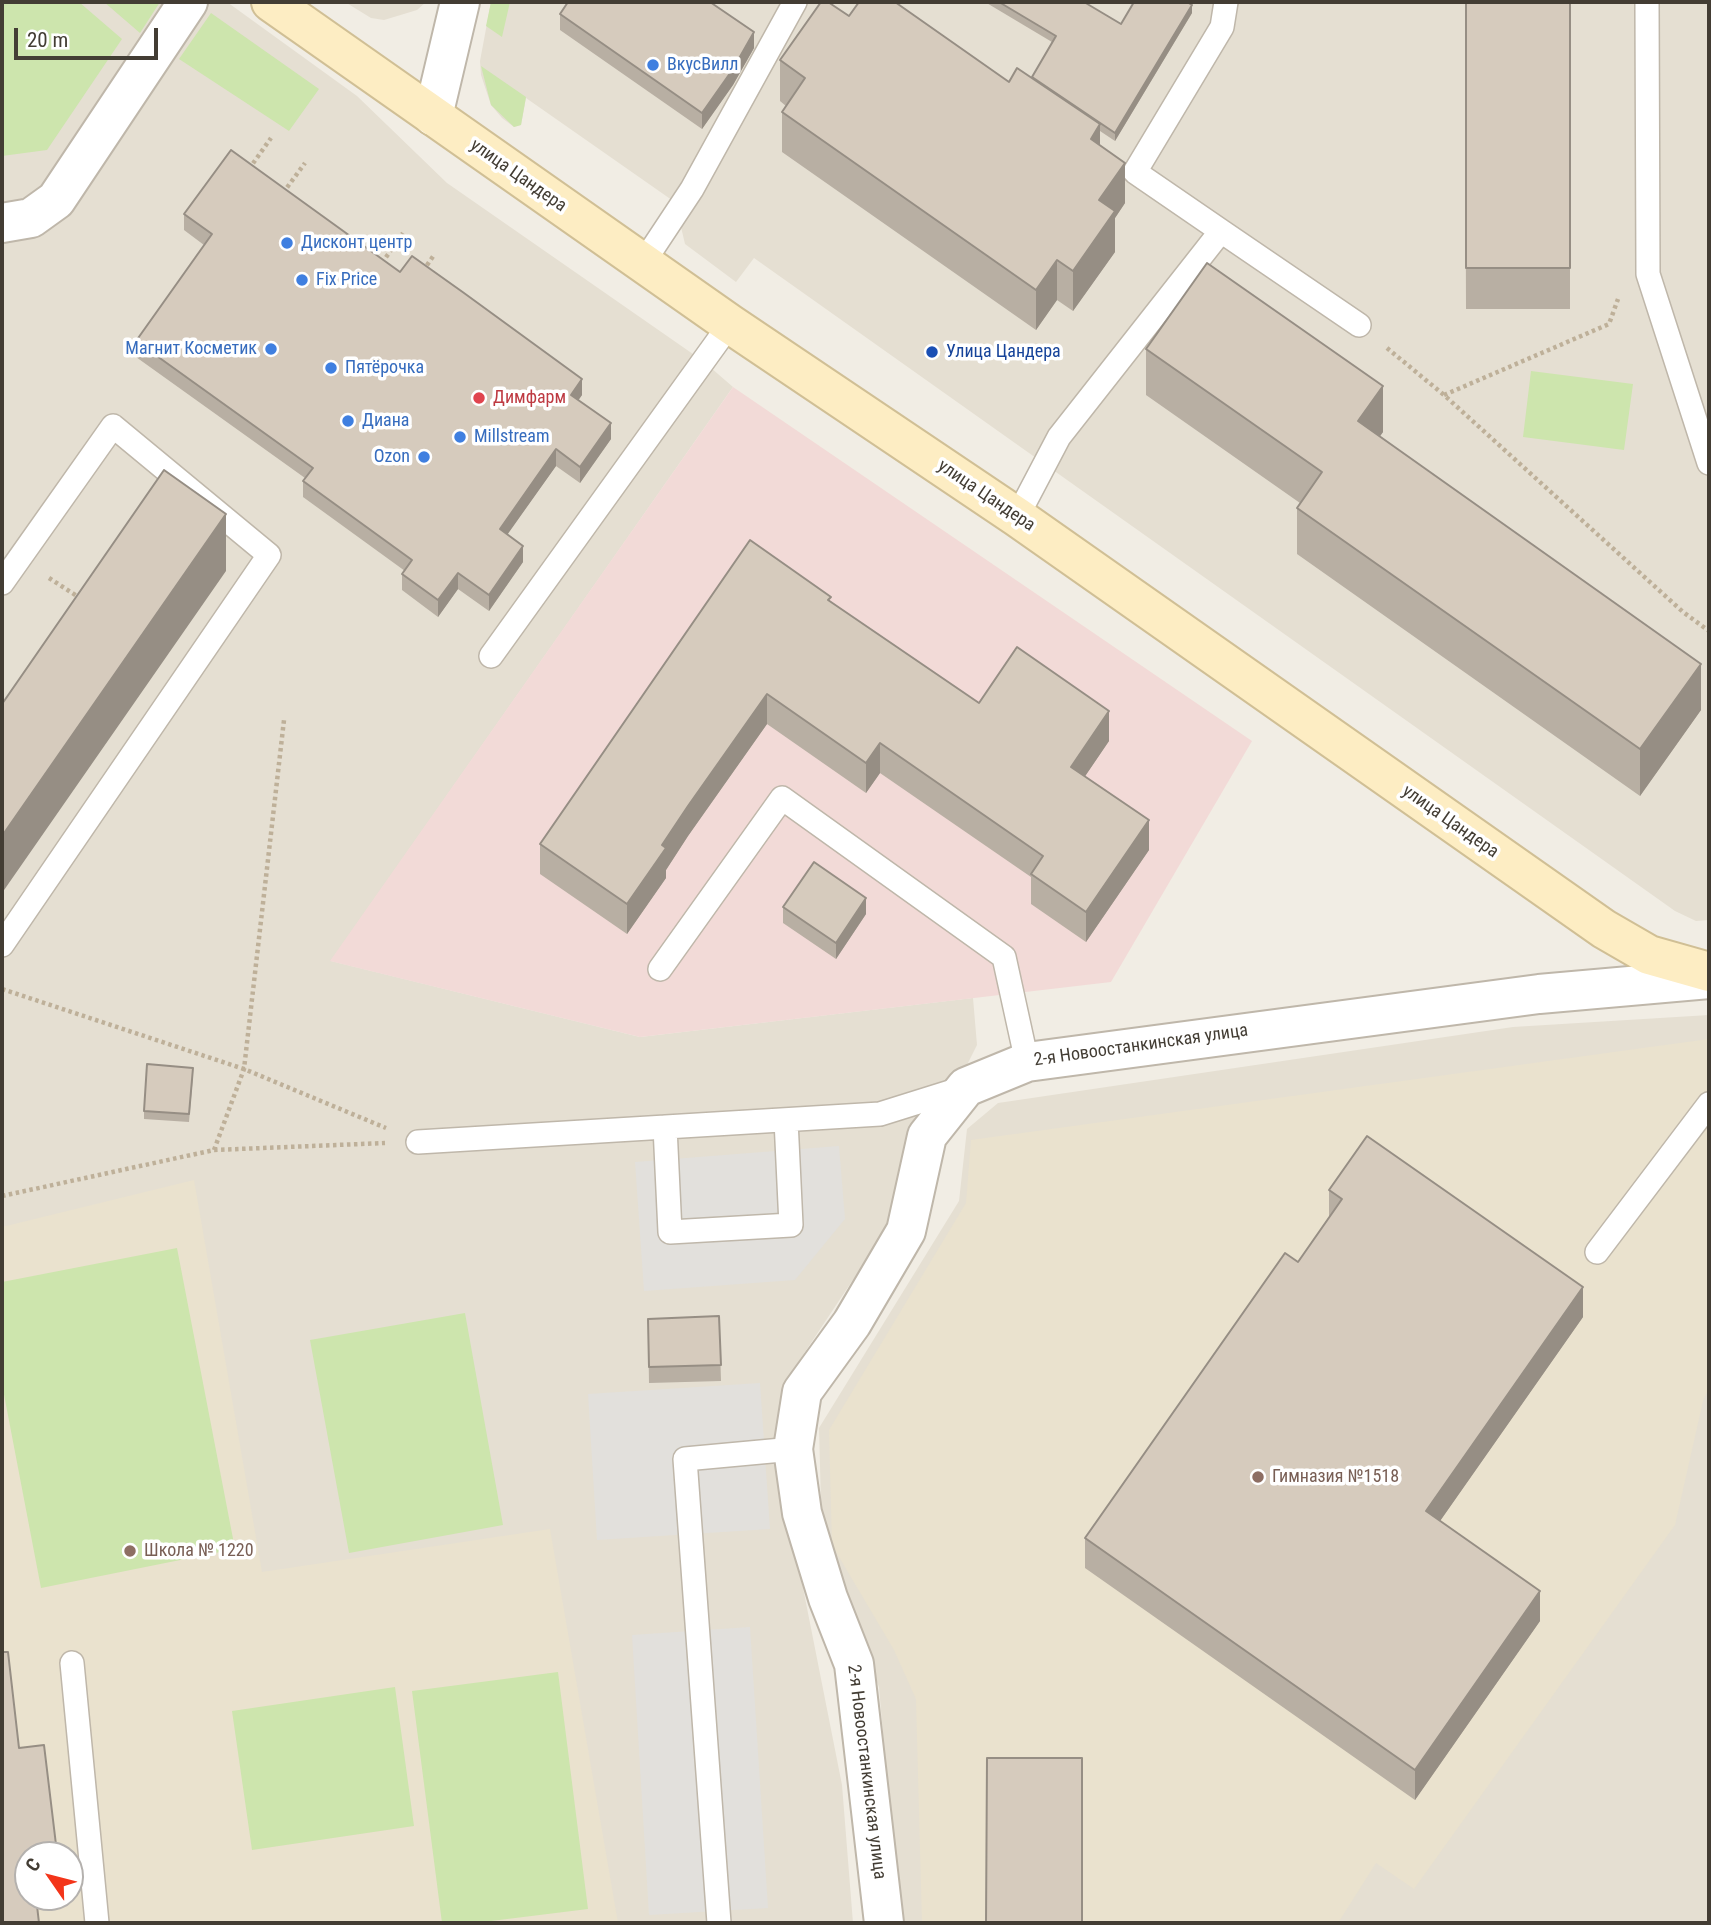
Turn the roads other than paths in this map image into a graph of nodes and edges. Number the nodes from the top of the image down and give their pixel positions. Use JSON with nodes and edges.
{"nodes":[{"id":1,"x":188,"y":2,"type":"edge"},
{"id":2,"x":271,"y":2,"type":"edge"},
{"id":3,"x":460,"y":2,"type":"edge"},
{"id":4,"x":1226,"y":2,"type":"edge"},
{"id":5,"x":1647,"y":2,"type":"edge"},
{"id":6,"x":791,"y":3,"type":"edge"},
{"id":7,"x":433,"y":116,"type":"junction"},
{"id":8,"x":1113,"y":157,"type":"edge"},
{"id":9,"x":1135,"y":172,"type":"junction"},
{"id":10,"x":2,"y":223,"type":"edge"},
{"id":11,"x":1221,"y":232,"type":"junction"},
{"id":12,"x":643,"y":263,"type":"junction"},
{"id":13,"x":730,"y":324,"type":"junction"},
{"id":14,"x":1359,"y":325,"type":"road end"},
{"id":15,"x":1709,"y":463,"type":"edge"},
{"id":16,"x":1017,"y":517,"type":"junction"},
{"id":17,"x":2,"y":583,"type":"edge"},
{"id":18,"x":491,"y":656,"type":"dead end"},
{"id":19,"x":2,"y":945,"type":"edge"},
{"id":20,"x":660,"y":969,"type":"dead end"},
{"id":21,"x":1709,"y":972,"type":"edge"},
{"id":22,"x":1709,"y":979,"type":"edge"},
{"id":23,"x":1027,"y":1062,"type":"junction"},
{"id":24,"x":966,"y":1087,"type":"junction"},
{"id":25,"x":1709,"y":1104,"type":"edge"},
{"id":26,"x":786,"y":1120,"type":"junction"},
{"id":27,"x":665,"y":1127,"type":"junction"},
{"id":28,"x":418,"y":1142,"type":"road end"},
{"id":29,"x":1597,"y":1252,"type":"dead end"},
{"id":30,"x":793,"y":1449,"type":"junction"},
{"id":31,"x":72,"y":1663,"type":"dead end"},
{"id":32,"x":97,"y":1923,"type":"edge"},
{"id":33,"x":719,"y":1923,"type":"edge"},
{"id":34,"x":884,"y":1923,"type":"edge"}],
"edges":[{"from":1,"to":10,"type":"street"},
{"from":2,"to":7,"type":"street","name":"улица Цандера"},
{"from":3,"to":7,"type":"street"},
{"from":4,"to":9,"type":"lane"},
{"from":5,"to":15,"type":"lane"},
{"from":6,"to":12,"type":"lane"},
{"from":7,"to":12,"type":"street","name":"улица Цандера"},
{"from":8,"to":9,"type":"lane"},
{"from":9,"to":11,"type":"lane"},
{"from":11,"to":14,"type":"lane"},
{"from":11,"to":16,"type":"lane"},
{"from":12,"to":13,"type":"street","name":"улица Цандера"},
{"from":13,"to":16,"type":"street","name":"улица Цандера"},
{"from":13,"to":18,"type":"lane"},
{"from":16,"to":21,"type":"street","name":"улица Цандера"},
{"from":17,"to":19,"type":"lane"},
{"from":20,"to":23,"type":"lane"},
{"from":22,"to":23,"type":"street","name":"2-я Новоостанкинская улица"},
{"from":23,"to":24,"type":"street","name":"2-я Новоостанкинская улица"},
{"from":24,"to":26,"type":"lane"},
{"from":24,"to":30,"type":"street","name":"2-я Новоостанкинская улица"},
{"from":25,"to":29,"type":"lane"},
{"from":26,"to":27,"type":"lane"},
{"from":26,"to":27,"type":"lane"},
{"from":27,"to":28,"type":"lane"},
{"from":30,"to":33,"type":"lane"},
{"from":30,"to":34,"type":"street","name":"2-я Новоостанкинская улица"},
{"from":31,"to":32,"type":"lane"}]}
